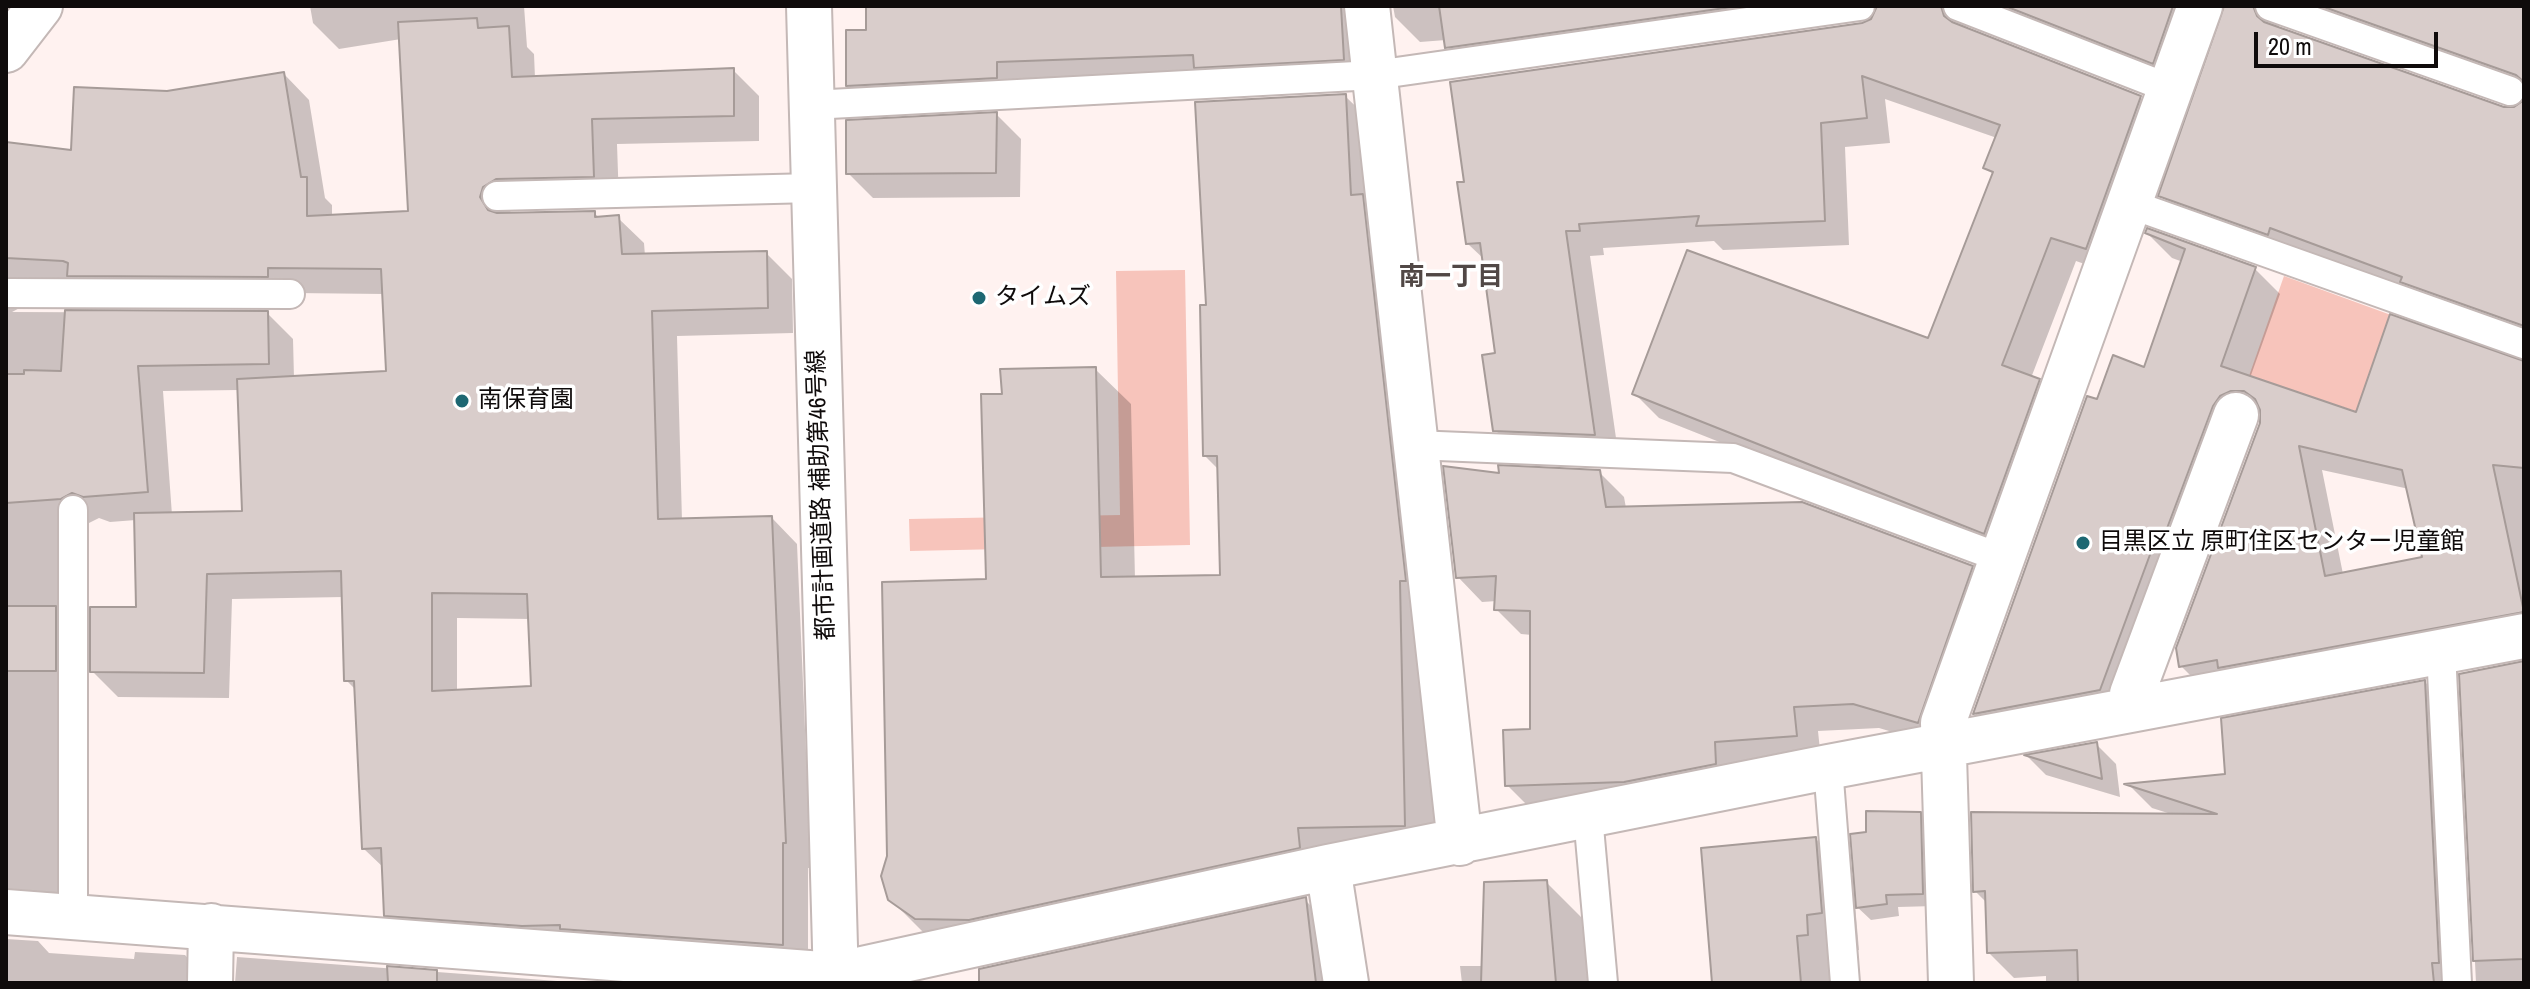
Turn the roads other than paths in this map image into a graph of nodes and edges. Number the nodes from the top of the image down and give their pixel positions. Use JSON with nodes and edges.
{"nodes":[{"id":1,"x":40,"y":6,"type":"edge"},
{"id":2,"x":809,"y":6,"type":"edge"},
{"id":3,"x":1367,"y":6,"type":"edge"},
{"id":4,"x":1860,"y":6,"type":"edge"},
{"id":5,"x":1958,"y":6,"type":"edge"},
{"id":6,"x":2200,"y":6,"type":"edge"},
{"id":7,"x":2270,"y":6,"type":"edge"},
{"id":8,"x":6,"y":50,"type":"edge"},
{"id":9,"x":1375,"y":75,"type":"junction"},
{"id":10,"x":2171,"y":89,"type":"junction"},
{"id":11,"x":2510,"y":91,"type":"dead end"},
{"id":12,"x":811,"y":105,"type":"junction"},
{"id":13,"x":813,"y":188,"type":"junction"},
{"id":14,"x":497,"y":196,"type":"dead end"},
{"id":15,"x":2130,"y":204,"type":"junction"},
{"id":16,"x":6,"y":293,"type":"edge"},
{"id":17,"x":290,"y":294,"type":"dead end"},
{"id":18,"x":2524,"y":344,"type":"edge"},
{"id":19,"x":2236,"y":415,"type":"dead end"},
{"id":20,"x":1414,"y":445,"type":"junction"},
{"id":21,"x":73,"y":510,"type":"dead end"},
{"id":22,"x":2001,"y":558,"type":"junction"},
{"id":23,"x":2524,"y":636,"type":"edge"},
{"id":24,"x":2441,"y":651,"type":"junction"},
{"id":25,"x":2134,"y":709,"type":"junction"},
{"id":26,"x":1943,"y":745,"type":"junction"},
{"id":27,"x":1828,"y":767,"type":"junction"},
{"id":28,"x":1588,"y":816,"type":"junction"},
{"id":29,"x":1460,"y":843,"type":"junction"},
{"id":30,"x":1328,"y":867,"type":"junction"},
{"id":31,"x":6,"y":912,"type":"edge"},
{"id":32,"x":73,"y":917,"type":"junction"},
{"id":33,"x":211,"y":926,"type":"junction"},
{"id":34,"x":835,"y":979,"type":"edge"},
{"id":35,"x":210,"y":983,"type":"edge"},
{"id":36,"x":1346,"y":983,"type":"edge"},
{"id":37,"x":1603,"y":983,"type":"edge"},
{"id":38,"x":1845,"y":983,"type":"edge"},
{"id":39,"x":1951,"y":983,"type":"edge"},
{"id":40,"x":2457,"y":983,"type":"edge"}],
"edges":[{"from":1,"to":8,"type":"street"},
{"from":2,"to":12,"type":"street","name":"都市計画道路 補助第46号線"},
{"from":3,"to":9,"type":"street"},
{"from":4,"to":9,"type":"lane"},
{"from":5,"to":10,"type":"lane"},
{"from":6,"to":10,"type":"street"},
{"from":7,"to":11,"type":"lane"},
{"from":9,"to":12,"type":"lane"},
{"from":9,"to":20,"type":"street"},
{"from":10,"to":15,"type":"street"},
{"from":12,"to":13,"type":"street","name":"都市計画道路 補助第46号線"},
{"from":13,"to":14,"type":"lane"},
{"from":13,"to":34,"type":"street","name":"都市計画道路 補助第46号線"},
{"from":15,"to":18,"type":"lane"},
{"from":15,"to":22,"type":"street"},
{"from":16,"to":17,"type":"lane"},
{"from":19,"to":25,"type":"street"},
{"from":20,"to":22,"type":"lane"},
{"from":20,"to":29,"type":"street"},
{"from":21,"to":32,"type":"lane"},
{"from":22,"to":26,"type":"street"},
{"from":23,"to":24,"type":"street"},
{"from":24,"to":25,"type":"street"},
{"from":24,"to":40,"type":"lane"},
{"from":25,"to":26,"type":"street"},
{"from":26,"to":27,"type":"street"},
{"from":26,"to":39,"type":"street"},
{"from":27,"to":28,"type":"street"},
{"from":27,"to":38,"type":"lane"},
{"from":28,"to":29,"type":"street"},
{"from":28,"to":37,"type":"lane"},
{"from":29,"to":30,"type":"street"},
{"from":30,"to":34,"type":"street"},
{"from":30,"to":36,"type":"street"},
{"from":31,"to":32,"type":"street"},
{"from":32,"to":33,"type":"street"},
{"from":33,"to":34,"type":"street"},
{"from":33,"to":35,"type":"street"}]}
